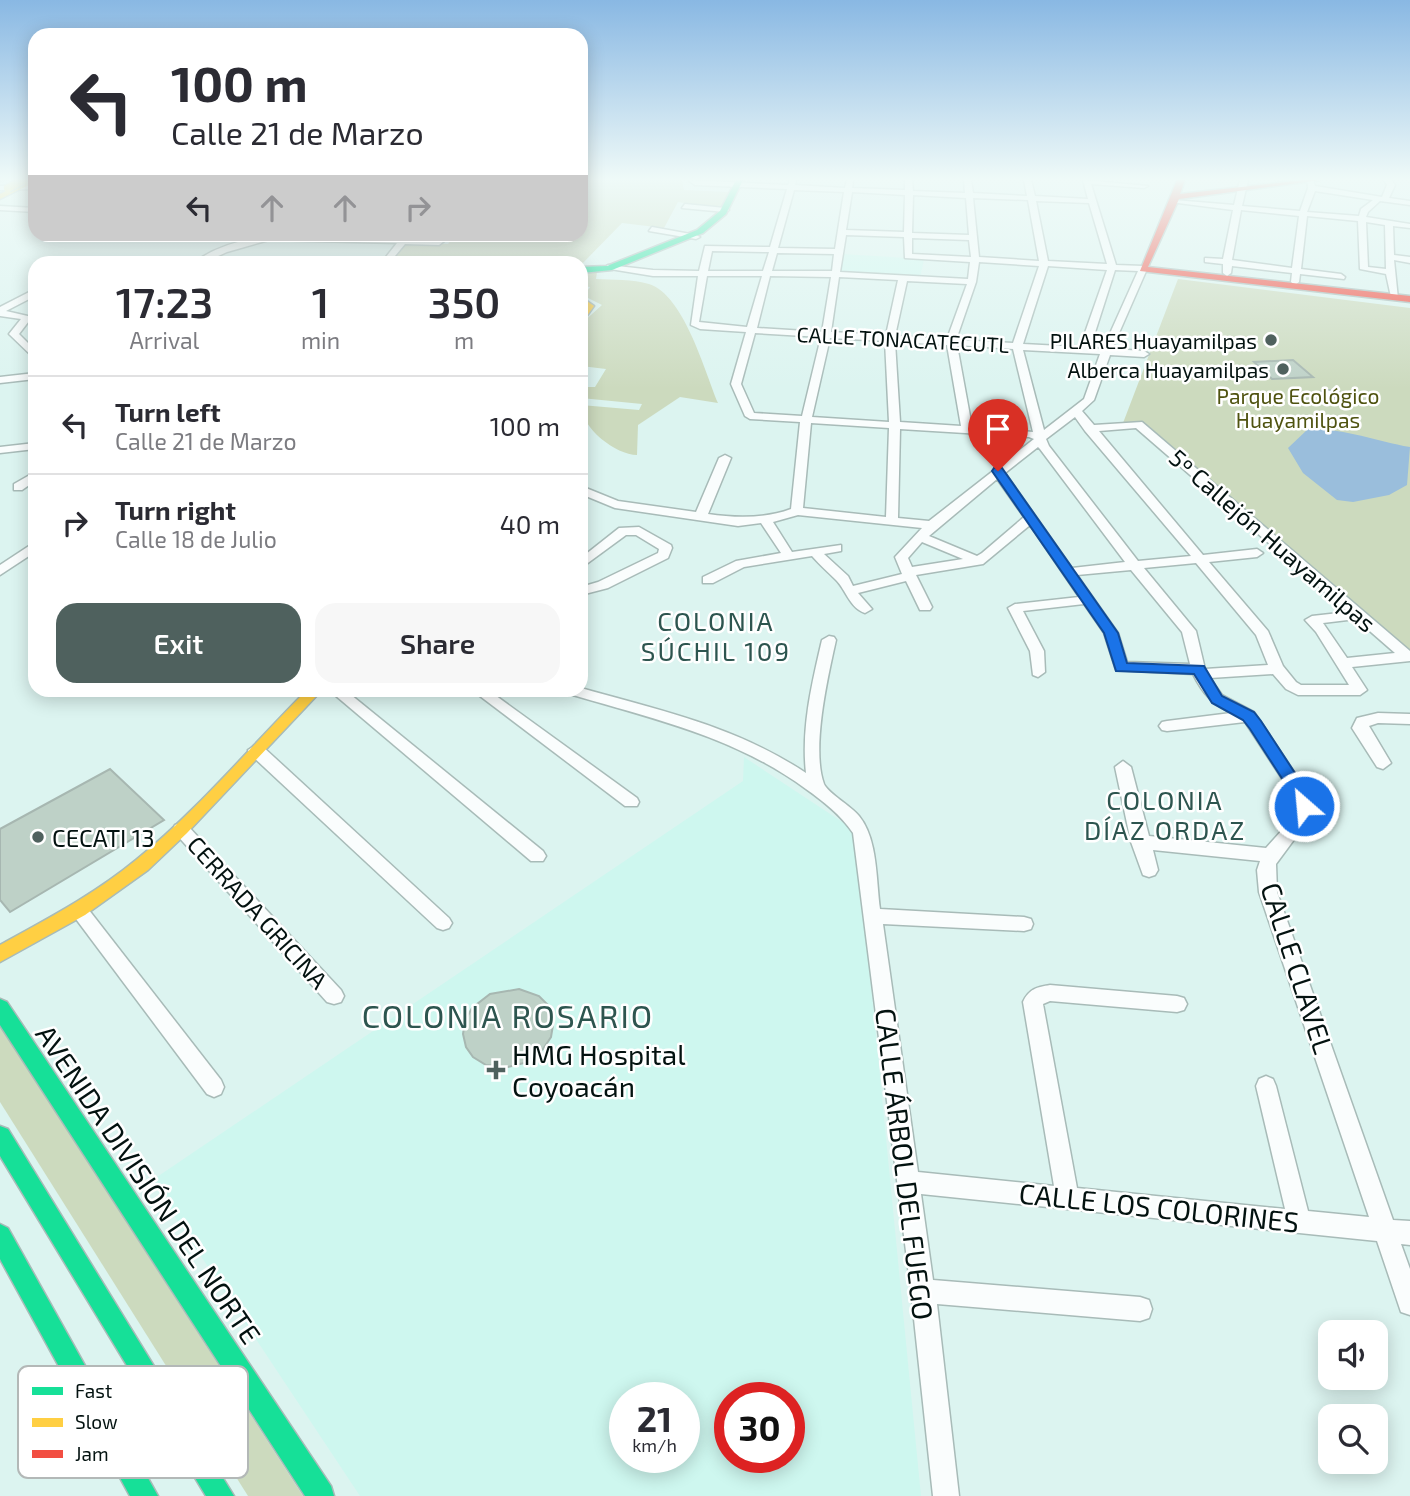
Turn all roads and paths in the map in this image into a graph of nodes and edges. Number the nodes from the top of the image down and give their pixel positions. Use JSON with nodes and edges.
{"nodes":[{"id":1,"x":773,"y":249,"type":"edge"},
{"id":2,"x":668,"y":250,"type":"edge"},
{"id":3,"x":702,"y":250,"type":"edge"},
{"id":4,"x":791,"y":250,"type":"edge"},
{"id":5,"x":908,"y":250,"type":"edge"},
{"id":6,"x":974,"y":250,"type":"edge"},
{"id":7,"x":1041,"y":250,"type":"edge"},
{"id":8,"x":1107,"y":250,"type":"edge"},
{"id":9,"x":1152,"y":250,"type":"edge"},
{"id":10,"x":1228,"y":250,"type":"edge"},
{"id":11,"x":1298,"y":250,"type":"edge"},
{"id":12,"x":1363,"y":250,"type":"edge"},
{"id":13,"x":1390,"y":250,"type":"edge"},
{"id":14,"x":838,"y":252,"type":"joint"},
{"id":15,"x":1390,"y":257,"type":"junction"},
{"id":16,"x":1208,"y":259,"type":"dead end"},
{"id":17,"x":975,"y":260,"type":"junction"},
{"id":18,"x":1410,"y":260,"type":"edge"},
{"id":19,"x":1044,"y":264,"type":"junction"},
{"id":20,"x":1112,"y":267,"type":"junction"},
{"id":21,"x":608,"y":268,"type":"junction"},
{"id":22,"x":588,"y":269,"type":"edge"},
{"id":23,"x":1143,"y":269,"type":"junction"},
{"id":24,"x":1227,"y":270,"type":"junction"},
{"id":25,"x":1390,"y":272,"type":"junction"},
{"id":26,"x":702,"y":274,"type":"junction"},
{"id":27,"x":767,"y":274,"type":"junction"},
{"id":28,"x":835,"y":275,"type":"junction"},
{"id":29,"x":903,"y":278,"type":"junction"},
{"id":30,"x":1295,"y":278,"type":"junction"},
{"id":31,"x":972,"y":282,"type":"junction"},
{"id":32,"x":28,"y":296,"type":"edge"},
{"id":33,"x":1397,"y":297,"type":"edge"},
{"id":34,"x":0,"y":312,"type":"edge"},
{"id":35,"x":28,"y":330,"type":"edge"},
{"id":36,"x":750,"y":330,"type":"junction"},
{"id":37,"x":15,"y":332,"type":"junction"},
{"id":38,"x":0,"y":334,"type":"edge"},
{"id":39,"x":826,"y":335,"type":"junction"},
{"id":40,"x":890,"y":338,"type":"junction"},
{"id":41,"x":951,"y":341,"type":"junction"},
{"id":42,"x":1017,"y":346,"type":"junction"},
{"id":43,"x":28,"y":348,"type":"edge"},
{"id":44,"x":1084,"y":350,"type":"junction"},
{"id":45,"x":1106,"y":352,"type":"junction"},
{"id":46,"x":1143,"y":354,"type":"dead end"},
{"id":47,"x":28,"y":377,"type":"edge"},
{"id":48,"x":0,"y":380,"type":"edge"},
{"id":49,"x":1074,"y":410,"type":"junction"},
{"id":50,"x":806,"y":420,"type":"junction"},
{"id":51,"x":895,"y":425,"type":"junction"},
{"id":52,"x":1090,"y":429,"type":"junction"},
{"id":53,"x":967,"y":430,"type":"junction"},
{"id":54,"x":1040,"y":437,"type":"junction"},
{"id":55,"x":28,"y":447,"type":"edge"},
{"id":56,"x":0,"y":450,"type":"edge"},
{"id":57,"x":725,"y":458,"type":"dead end"},
{"id":58,"x":998,"y":471,"type":"junction"},
{"id":59,"x":28,"y":481,"type":"edge"},
{"id":60,"x":18,"y":487,"type":"dead end"},
{"id":61,"x":588,"y":493,"type":"edge"},
{"id":62,"x":797,"y":511,"type":"junction"},
{"id":63,"x":701,"y":516,"type":"junction"},
{"id":64,"x":1031,"y":517,"type":"junction"},
{"id":65,"x":765,"y":519,"type":"junction"},
{"id":66,"x":892,"y":521,"type":"junction"},
{"id":67,"x":932,"y":525,"type":"junction"},
{"id":68,"x":921,"y":537,"type":"junction"},
{"id":69,"x":836,"y":548,"type":"dead end"},
{"id":70,"x":28,"y":551,"type":"edge"},
{"id":71,"x":816,"y":552,"type":"junction"},
{"id":72,"x":1256,"y":553,"type":"dead end"},
{"id":73,"x":788,"y":555,"type":"junction"},
{"id":74,"x":1198,"y":558,"type":"junction"},
{"id":75,"x":588,"y":559,"type":"edge"},
{"id":76,"x":978,"y":561,"type":"junction"},
{"id":77,"x":1133,"y":564,"type":"junction"},
{"id":78,"x":0,"y":571,"type":"edge"},
{"id":79,"x":1069,"y":572,"type":"junction"},
{"id":80,"x":908,"y":574,"type":"junction"},
{"id":81,"x":708,"y":580,"type":"dead end"},
{"id":82,"x":588,"y":589,"type":"edge"},
{"id":83,"x":849,"y":591,"type":"junction"},
{"id":84,"x":1088,"y":600,"type":"junction"},
{"id":85,"x":925,"y":607,"type":"dead end"},
{"id":86,"x":865,"y":609,"type":"dead end"},
{"id":87,"x":1359,"y":615,"type":"junction"},
{"id":88,"x":829,"y":640,"type":"dead end"},
{"id":89,"x":1408,"y":656,"type":"edge"},
{"id":90,"x":1342,"y":663,"type":"junction"},
{"id":91,"x":1277,"y":669,"type":"junction"},
{"id":92,"x":1038,"y":671,"type":"dead end"},
{"id":93,"x":1200,"y":672,"type":"junction"},
{"id":94,"x":588,"y":695,"type":"edge"},
{"id":95,"x":308,"y":697,"type":"edge"},
{"id":96,"x":344,"y":697,"type":"edge"},
{"id":97,"x":488,"y":697,"type":"edge"},
{"id":98,"x":1249,"y":716,"type":"junction"},
{"id":99,"x":1410,"y":719,"type":"edge"},
{"id":100,"x":1167,"y":726,"type":"dead end"},
{"id":101,"x":256,"y":750,"type":"junction"},
{"id":102,"x":1383,"y":763,"type":"dead end"},
{"id":103,"x":1123,"y":767,"type":"dead end"},
{"id":104,"x":817,"y":788,"type":"junction"},
{"id":105,"x":631,"y":802,"type":"dead end"},
{"id":106,"x":181,"y":829,"type":"junction"},
{"id":107,"x":1140,"y":842,"type":"junction"},
{"id":108,"x":1270,"y":855,"type":"junction"},
{"id":109,"x":537,"y":856,"type":"dead end"},
{"id":110,"x":1149,"y":870,"type":"dead end"},
{"id":111,"x":79,"y":909,"type":"junction"},
{"id":112,"x":872,"y":916,"type":"junction"},
{"id":113,"x":443,"y":923,"type":"dead end"},
{"id":114,"x":1024,"y":924,"type":"dead end"},
{"id":115,"x":0,"y":954,"type":"edge"},
{"id":116,"x":334,"y":996,"type":"dead end"},
{"id":117,"x":1177,"y":1004,"type":"dead end"},
{"id":118,"x":0,"y":1008,"type":"edge"},
{"id":119,"x":1266,"y":1086,"type":"dead end"},
{"id":120,"x":214,"y":1087,"type":"dead end"},
{"id":121,"x":0,"y":1136,"type":"edge"},
{"id":122,"x":908,"y":1182,"type":"junction"},
{"id":123,"x":1067,"y":1197,"type":"junction"},
{"id":124,"x":1299,"y":1221,"type":"junction"},
{"id":125,"x":1386,"y":1231,"type":"junction"},
{"id":126,"x":1410,"y":1233,"type":"edge"},
{"id":127,"x":0,"y":1236,"type":"edge"},
{"id":128,"x":923,"y":1291,"type":"junction"},
{"id":129,"x":1410,"y":1303,"type":"edge"},
{"id":130,"x":1140,"y":1309,"type":"dead end"},
{"id":131,"x":72,"y":1366,"type":"edge"},
{"id":132,"x":142,"y":1366,"type":"edge"},
{"id":133,"x":235,"y":1366,"type":"edge"},
{"id":134,"x":248,"y":1385,"type":"edge"},
{"id":135,"x":135,"y":1478,"type":"edge"},
{"id":136,"x":211,"y":1478,"type":"edge"},
{"id":137,"x":145,"y":1496,"type":"edge"},
{"id":138,"x":222,"y":1496,"type":"edge"},
{"id":139,"x":321,"y":1496,"type":"edge"},
{"id":140,"x":946,"y":1496,"type":"edge"}],
"edges":[{"from":1,"to":27,"type":"street"},
{"from":2,"to":21,"type":"street"},
{"from":3,"to":26,"type":"street"},
{"from":4,"to":14,"type":"street"},
{"from":5,"to":17,"type":"street"},
{"from":6,"to":17,"type":"street"},
{"from":7,"to":19,"type":"street"},
{"from":8,"to":20,"type":"street"},
{"from":9,"to":23,"type":"street"},
{"from":10,"to":24,"type":"street"},
{"from":11,"to":30,"type":"street"},
{"from":12,"to":25,"type":"street"},
{"from":13,"to":15,"type":"street"},
{"from":14,"to":28,"type":"street"},
{"from":15,"to":18,"type":"street"},
{"from":15,"to":25,"type":"street"},
{"from":16,"to":24,"type":"street"},
{"from":17,"to":19,"type":"street"},
{"from":17,"to":31,"type":"street"},
{"from":19,"to":20,"type":"street"},
{"from":19,"to":42,"type":"street"},
{"from":20,"to":23,"type":"street"},
{"from":20,"to":44,"type":"street"},
{"from":21,"to":22,"type":"street"},
{"from":21,"to":26,"type":"street"},
{"from":23,"to":24,"type":"street"},
{"from":23,"to":45,"type":"street"},
{"from":24,"to":30,"type":"street"},
{"from":25,"to":33,"type":"street"},
{"from":26,"to":27,"type":"street"},
{"from":26,"to":36,"type":"street","name":"CALLE TONACATECUTL"},
{"from":27,"to":28,"type":"street"},
{"from":27,"to":36,"type":"street"},
{"from":28,"to":29,"type":"street"},
{"from":28,"to":39,"type":"street"},
{"from":29,"to":31,"type":"street"},
{"from":29,"to":40,"type":"street"},
{"from":30,"to":33,"type":"street"},
{"from":31,"to":41,"type":"street"},
{"from":32,"to":34,"type":"street"},
{"from":34,"to":37,"type":"street"},
{"from":35,"to":37,"type":"street"},
{"from":36,"to":39,"type":"street","name":"CALLE TONACATECUTL"},
{"from":36,"to":50,"type":"street"},
{"from":37,"to":38,"type":"street"},
{"from":37,"to":43,"type":"street"},
{"from":39,"to":40,"type":"street","name":"CALLE TONACATECUTL"},
{"from":39,"to":50,"type":"street"},
{"from":40,"to":41,"type":"street","name":"CALLE TONACATECUTL"},
{"from":40,"to":51,"type":"street"},
{"from":41,"to":42,"type":"street","name":"CALLE TONACATECUTL"},
{"from":41,"to":53,"type":"street"},
{"from":42,"to":44,"type":"street","name":"CALLE TONACATECUTL"},
{"from":42,"to":54,"type":"street"},
{"from":44,"to":45,"type":"street","name":"CALLE TONACATECUTL"},
{"from":45,"to":46,"type":"street","name":"CALLE TONACATECUTL"},
{"from":45,"to":49,"type":"street"},
{"from":47,"to":48,"type":"street"},
{"from":49,"to":52,"type":"street"},
{"from":49,"to":54,"type":"street"},
{"from":50,"to":51,"type":"street"},
{"from":50,"to":62,"type":"street"},
{"from":51,"to":53,"type":"street"},
{"from":51,"to":66,"type":"street"},
{"from":52,"to":74,"type":"street"},
{"from":52,"to":87,"type":"street","name":"5º Callejón Huayamilpas"},
{"from":53,"to":54,"type":"street"},
{"from":54,"to":58,"type":"street"},
{"from":54,"to":77,"type":"street"},
{"from":55,"to":56,"type":"street"},
{"from":57,"to":63,"type":"street"},
{"from":58,"to":64,"type":"street"},
{"from":58,"to":67,"type":"street"},
{"from":59,"to":60,"type":"street"},
{"from":61,"to":63,"type":"street"},
{"from":62,"to":65,"type":"street"},
{"from":62,"to":66,"type":"street"},
{"from":63,"to":65,"type":"street"},
{"from":64,"to":76,"type":"street"},
{"from":64,"to":79,"type":"street"},
{"from":65,"to":73,"type":"street"},
{"from":66,"to":67,"type":"street"},
{"from":67,"to":68,"type":"street"},
{"from":68,"to":76,"type":"street"},
{"from":68,"to":80,"type":"street"},
{"from":69,"to":71,"type":"street"},
{"from":70,"to":78,"type":"street"},
{"from":71,"to":73,"type":"street"},
{"from":71,"to":83,"type":"street"},
{"from":72,"to":74,"type":"street"},
{"from":73,"to":81,"type":"street"},
{"from":74,"to":77,"type":"street"},
{"from":74,"to":91,"type":"street"},
{"from":75,"to":82,"type":"street"},
{"from":76,"to":80,"type":"street"},
{"from":77,"to":79,"type":"street"},
{"from":77,"to":93,"type":"street"},
{"from":79,"to":84,"type":"street"},
{"from":80,"to":83,"type":"street"},
{"from":80,"to":85,"type":"street"},
{"from":83,"to":86,"type":"street"},
{"from":84,"to":92,"type":"street"},
{"from":84,"to":93,"type":"street"},
{"from":87,"to":89,"type":"street","name":"5º Callejón Huayamilpas"},
{"from":87,"to":90,"type":"street"},
{"from":88,"to":104,"type":"street"},
{"from":89,"to":90,"type":"street"},
{"from":90,"to":91,"type":"street"},
{"from":91,"to":93,"type":"street"},
{"from":93,"to":98,"type":"street","name":"CALLE CLAVEL"},
{"from":94,"to":104,"type":"street"},
{"from":95,"to":101,"type":"street"},
{"from":96,"to":109,"type":"street"},
{"from":97,"to":105,"type":"street"},
{"from":98,"to":100,"type":"street"},
{"from":98,"to":108,"type":"street","name":"CALLE CLAVEL"},
{"from":99,"to":102,"type":"street"},
{"from":101,"to":106,"type":"street"},
{"from":101,"to":113,"type":"street"},
{"from":103,"to":107,"type":"street"},
{"from":104,"to":112,"type":"street","name":"CALLE ÁRBOL DEL FUEGO"},
{"from":106,"to":111,"type":"street"},
{"from":106,"to":116,"type":"street","name":"CERRADA GRICINA"},
{"from":107,"to":108,"type":"street"},
{"from":107,"to":110,"type":"street"},
{"from":108,"to":125,"type":"street","name":"CALLE CLAVEL"},
{"from":111,"to":115,"type":"street"},
{"from":111,"to":120,"type":"street"},
{"from":112,"to":114,"type":"street"},
{"from":112,"to":122,"type":"street","name":"CALLE ÁRBOL DEL FUEGO"},
{"from":117,"to":123,"type":"street"},
{"from":118,"to":133,"type":"street","name":"AVENIDA DIVISIÓN DEL NORTE"},
{"from":119,"to":124,"type":"street"},
{"from":121,"to":132,"type":"street"},
{"from":122,"to":123,"type":"street","name":"CALLE LOS COLORINES"},
{"from":122,"to":128,"type":"street","name":"CALLE ÁRBOL DEL FUEGO"},
{"from":123,"to":124,"type":"street","name":"CALLE LOS COLORINES"},
{"from":124,"to":125,"type":"street","name":"CALLE LOS COLORINES"},
{"from":125,"to":126,"type":"street","name":"CALLE LOS COLORINES"},
{"from":125,"to":129,"type":"street","name":"CALLE CLAVEL"},
{"from":127,"to":131,"type":"street"},
{"from":128,"to":130,"type":"street"},
{"from":128,"to":140,"type":"street","name":"CALLE ÁRBOL DEL FUEGO"},
{"from":134,"to":139,"type":"street","name":"AVENIDA DIVISIÓN DEL NORTE"},
{"from":135,"to":137,"type":"street"},
{"from":136,"to":138,"type":"street"}]}
